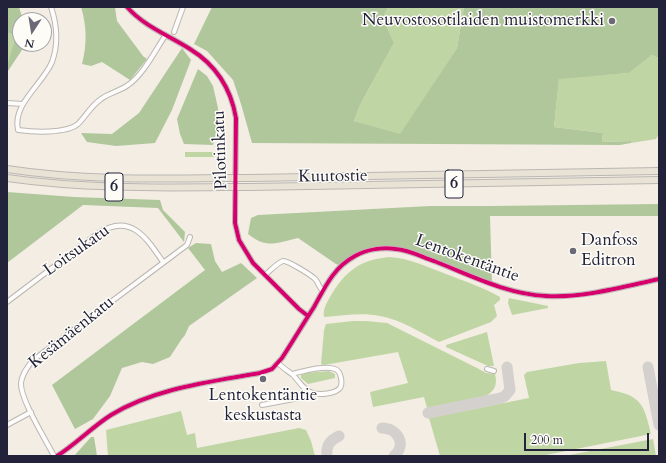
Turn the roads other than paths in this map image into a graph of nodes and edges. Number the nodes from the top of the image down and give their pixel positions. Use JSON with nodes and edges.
{"nodes":[{"id":1,"x":51,"y":7,"type":"edge"},
{"id":2,"x":127,"y":7,"type":"edge"},
{"id":3,"x":183,"y":7,"type":"edge"},
{"id":4,"x":174,"y":32,"type":"dead end"},
{"id":5,"x":165,"y":36,"type":"junction"},
{"id":6,"x":7,"y":103,"type":"edge"},
{"id":7,"x":23,"y":104,"type":"junction"},
{"id":8,"x":7,"y":168,"type":"edge"},
{"id":9,"x":659,"y":171,"type":"edge"},
{"id":10,"x":7,"y":179,"type":"edge"},
{"id":11,"x":659,"y":180,"type":"edge"},
{"id":12,"x":190,"y":237,"type":"dead end"},
{"id":13,"x":163,"y":262,"type":"junction"},
{"id":14,"x":265,"y":275,"type":"junction"},
{"id":15,"x":659,"y":279,"type":"edge"},
{"id":16,"x":323,"y":291,"type":"junction"},
{"id":17,"x":7,"y":302,"type":"edge"},
{"id":18,"x":308,"y":316,"type":"junction"},
{"id":19,"x":278,"y":363,"type":"junction"},
{"id":20,"x":487,"y":369,"type":"dead end"},
{"id":21,"x":494,"y":371,"type":"dead end"},
{"id":22,"x":292,"y":374,"type":"junction"},
{"id":23,"x":307,"y":391,"type":"junction"},
{"id":24,"x":262,"y":406,"type":"dead end"},
{"id":25,"x":31,"y":412,"type":"junction"},
{"id":26,"x":7,"y":424,"type":"edge"},
{"id":27,"x":56,"y":456,"type":"edge"}],
"edges":[{"from":1,"to":7,"type":"street"},
{"from":2,"to":5,"type":"street","name":"Pilotinkatu"},
{"from":3,"to":4,"type":"street"},
{"from":5,"to":7,"type":"street"},
{"from":5,"to":14,"type":"street","name":"Pilotinkatu"},
{"from":6,"to":7,"type":"street"},
{"from":8,"to":9,"type":"highway","name":"Kuutostie","number":"6","bridge":true},
{"from":10,"to":11,"type":"highway","name":"Kuutostie","number":"6","bridge":true},
{"from":12,"to":13,"type":"street","name":"Kesämäenkatu"},
{"from":13,"to":17,"type":"street","name":"Loitsukatu"},
{"from":13,"to":25,"type":"street","name":"Kesämäenkatu"},
{"from":14,"to":16,"type":"street"},
{"from":14,"to":18,"type":"street","name":"Pilotinkatu"},
{"from":15,"to":16,"type":"street","name":"Lentokentäntie"},
{"from":16,"to":18,"type":"street","name":"Lentokentäntie"},
{"from":18,"to":19,"type":"street","name":"Lentokentäntie"},
{"from":19,"to":22,"type":"street"},
{"from":19,"to":27,"type":"street","name":"Lentokentäntie"},
{"from":20,"to":21,"type":"street"},
{"from":22,"to":23,"type":"street"},
{"from":22,"to":23,"type":"street"},
{"from":23,"to":24,"type":"street"},
{"from":25,"to":26,"type":"street"},
{"from":25,"to":27,"type":"street","name":"Kesämäenkatu"}]}
